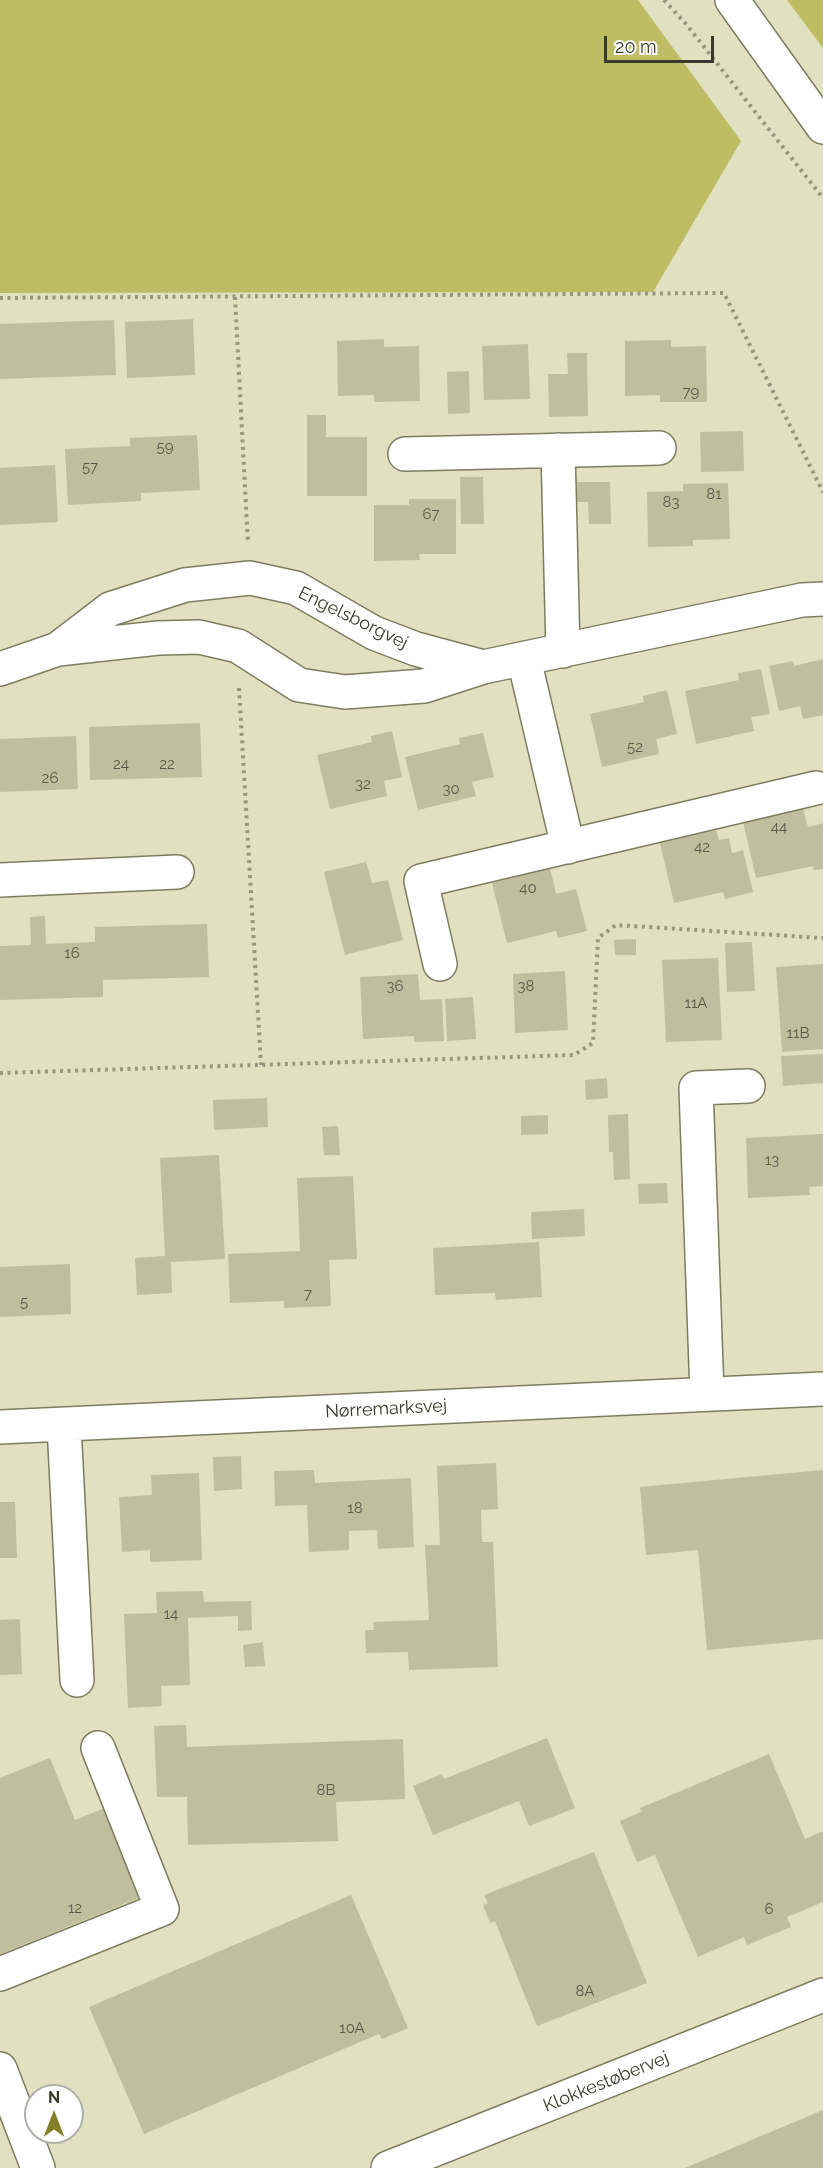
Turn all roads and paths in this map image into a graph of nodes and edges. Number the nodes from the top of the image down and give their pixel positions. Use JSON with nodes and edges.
{"nodes":[{"id":1,"x":664,"y":0,"type":"edge"},
{"id":2,"x":708,"y":0,"type":"edge"},
{"id":3,"x":732,"y":0,"type":"edge"},
{"id":4,"x":815,"y":115,"type":"edge"},
{"id":5,"x":823,"y":198,"type":"edge"},
{"id":6,"x":0,"y":298,"type":"edge"},
{"id":7,"x":659,"y":448,"type":"dead end"},
{"id":8,"x":558,"y":450,"type":"junction"},
{"id":9,"x":405,"y":454,"type":"dead end"},
{"id":10,"x":823,"y":492,"type":"edge"},
{"id":11,"x":823,"y":598,"type":"edge"},
{"id":12,"x":58,"y":649,"type":"junction"},
{"id":13,"x":563,"y":651,"type":"junction"},
{"id":14,"x":524,"y":659,"type":"junction"},
{"id":15,"x":483,"y":668,"type":"junction"},
{"id":16,"x":0,"y":669,"type":"edge"},
{"id":17,"x":816,"y":788,"type":"dead end"},
{"id":18,"x":568,"y":847,"type":"junction"},
{"id":19,"x":177,"y":872,"type":"dead end"},
{"id":20,"x":0,"y":880,"type":"edge"},
{"id":21,"x":823,"y":938,"type":"edge"},
{"id":22,"x":440,"y":964,"type":"dead end"},
{"id":23,"x":0,"y":1073,"type":"edge"},
{"id":24,"x":748,"y":1086,"type":"dead end"},
{"id":25,"x":823,"y":1389,"type":"edge"},
{"id":26,"x":707,"y":1394,"type":"junction"},
{"id":27,"x":64,"y":1425,"type":"junction"},
{"id":28,"x":0,"y":1427,"type":"edge"},
{"id":29,"x":77,"y":1680,"type":"dead end"},
{"id":30,"x":98,"y":1748,"type":"dead end"},
{"id":31,"x":0,"y":1974,"type":"edge"},
{"id":32,"x":823,"y":1995,"type":"edge"},
{"id":33,"x":0,"y":2069,"type":"edge"},
{"id":34,"x":449,"y":2156,"type":"edge"},
{"id":35,"x":39,"y":2168,"type":"edge"},
{"id":36,"x":388,"y":2168,"type":"edge"}],
"edges":[{"from":1,"to":5,"type":"path"},
{"from":2,"to":4,"type":"street"},
{"from":3,"to":4,"type":"street"},
{"from":6,"to":10,"type":"path"},
{"from":7,"to":8,"type":"street"},
{"from":8,"to":9,"type":"street"},
{"from":8,"to":13,"type":"street"},
{"from":11,"to":13,"type":"street","name":"Engelsborgvej"},
{"from":12,"to":15,"type":"street","name":"Engelsborgvej"},
{"from":12,"to":15,"type":"street","name":"Engelsborgvej"},
{"from":12,"to":16,"type":"street","name":"Engelsborgvej"},
{"from":13,"to":14,"type":"street","name":"Engelsborgvej"},
{"from":14,"to":15,"type":"street","name":"Engelsborgvej"},
{"from":14,"to":18,"type":"street"},
{"from":17,"to":18,"type":"street"},
{"from":18,"to":22,"type":"street"},
{"from":19,"to":20,"type":"street"},
{"from":21,"to":23,"type":"path"},
{"from":24,"to":26,"type":"street"},
{"from":25,"to":26,"type":"street","name":"Nørremarksvej"},
{"from":26,"to":27,"type":"street","name":"Nørremarksvej"},
{"from":27,"to":28,"type":"street","name":"Nørremarksvej"},
{"from":27,"to":29,"type":"street"},
{"from":30,"to":31,"type":"street"},
{"from":32,"to":34,"type":"street","name":"Klokkestøbervej"},
{"from":33,"to":35,"type":"street"},
{"from":34,"to":36,"type":"street","name":"Klokkestøbervej"}]}
